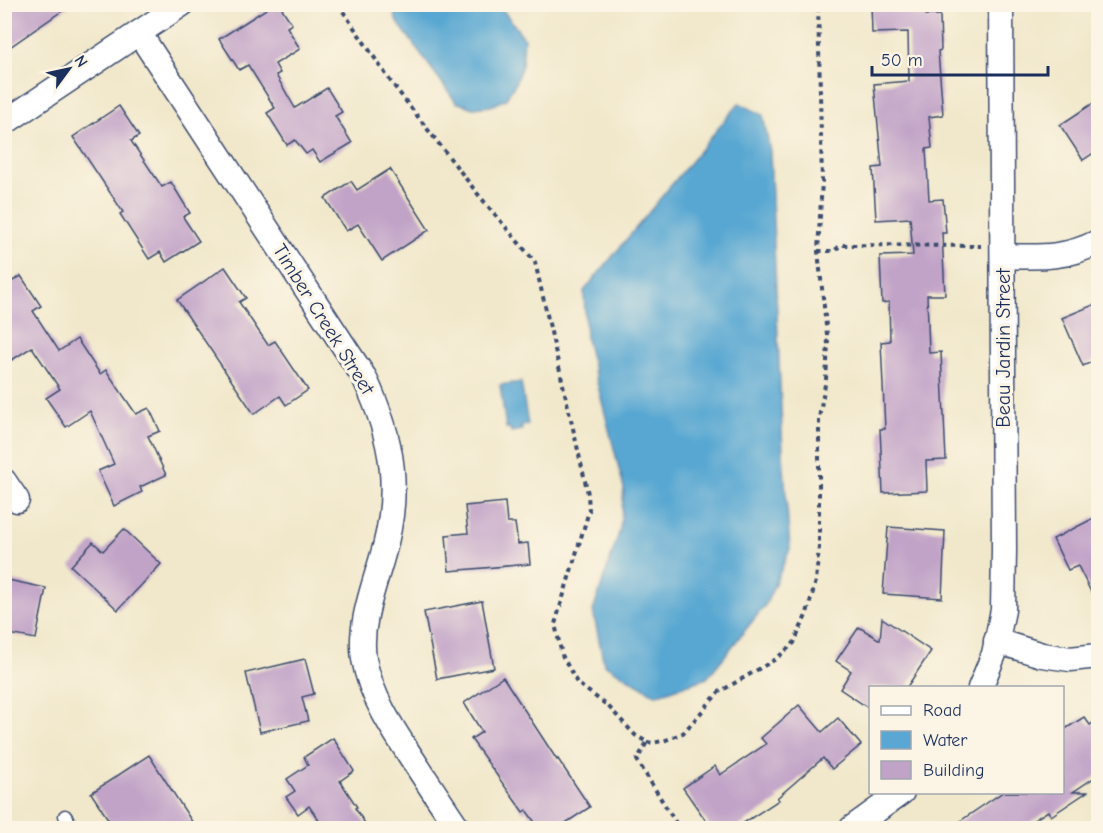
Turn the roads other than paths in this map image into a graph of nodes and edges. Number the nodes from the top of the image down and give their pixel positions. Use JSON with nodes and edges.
{"nodes":[{"id":1,"x":182,"y":4,"type":"edge"},
{"id":2,"x":1001,"y":4,"type":"edge"},
{"id":3,"x":139,"y":33,"type":"junction"},
{"id":4,"x":4,"y":123,"type":"edge"},
{"id":5,"x":1098,"y":242,"type":"edge"},
{"id":6,"x":994,"y":251,"type":"junction"},
{"id":7,"x":996,"y":641,"type":"junction"},
{"id":8,"x":1098,"y":656,"type":"edge"},
{"id":9,"x":980,"y":686,"type":"edge"},
{"id":10,"x":899,"y":794,"type":"edge"},
{"id":11,"x":65,"y":816,"type":"dead end"},
{"id":12,"x":73,"y":828,"type":"edge"},
{"id":13,"x":458,"y":828,"type":"edge"},
{"id":14,"x":852,"y":828,"type":"edge"}],
"edges":[{"from":1,"to":3,"type":"street"},
{"from":2,"to":6,"type":"street","name":"Beau Jardin Street"},
{"from":3,"to":4,"type":"street"},
{"from":3,"to":13,"type":"street","name":"Timber Creek Street"},
{"from":5,"to":6,"type":"street"},
{"from":6,"to":7,"type":"street","name":"Beau Jardin Street"},
{"from":7,"to":8,"type":"street"},
{"from":7,"to":9,"type":"street","name":"Beau Jardin Street"},
{"from":10,"to":14,"type":"street"},
{"from":11,"to":12,"type":"lane"}]}
